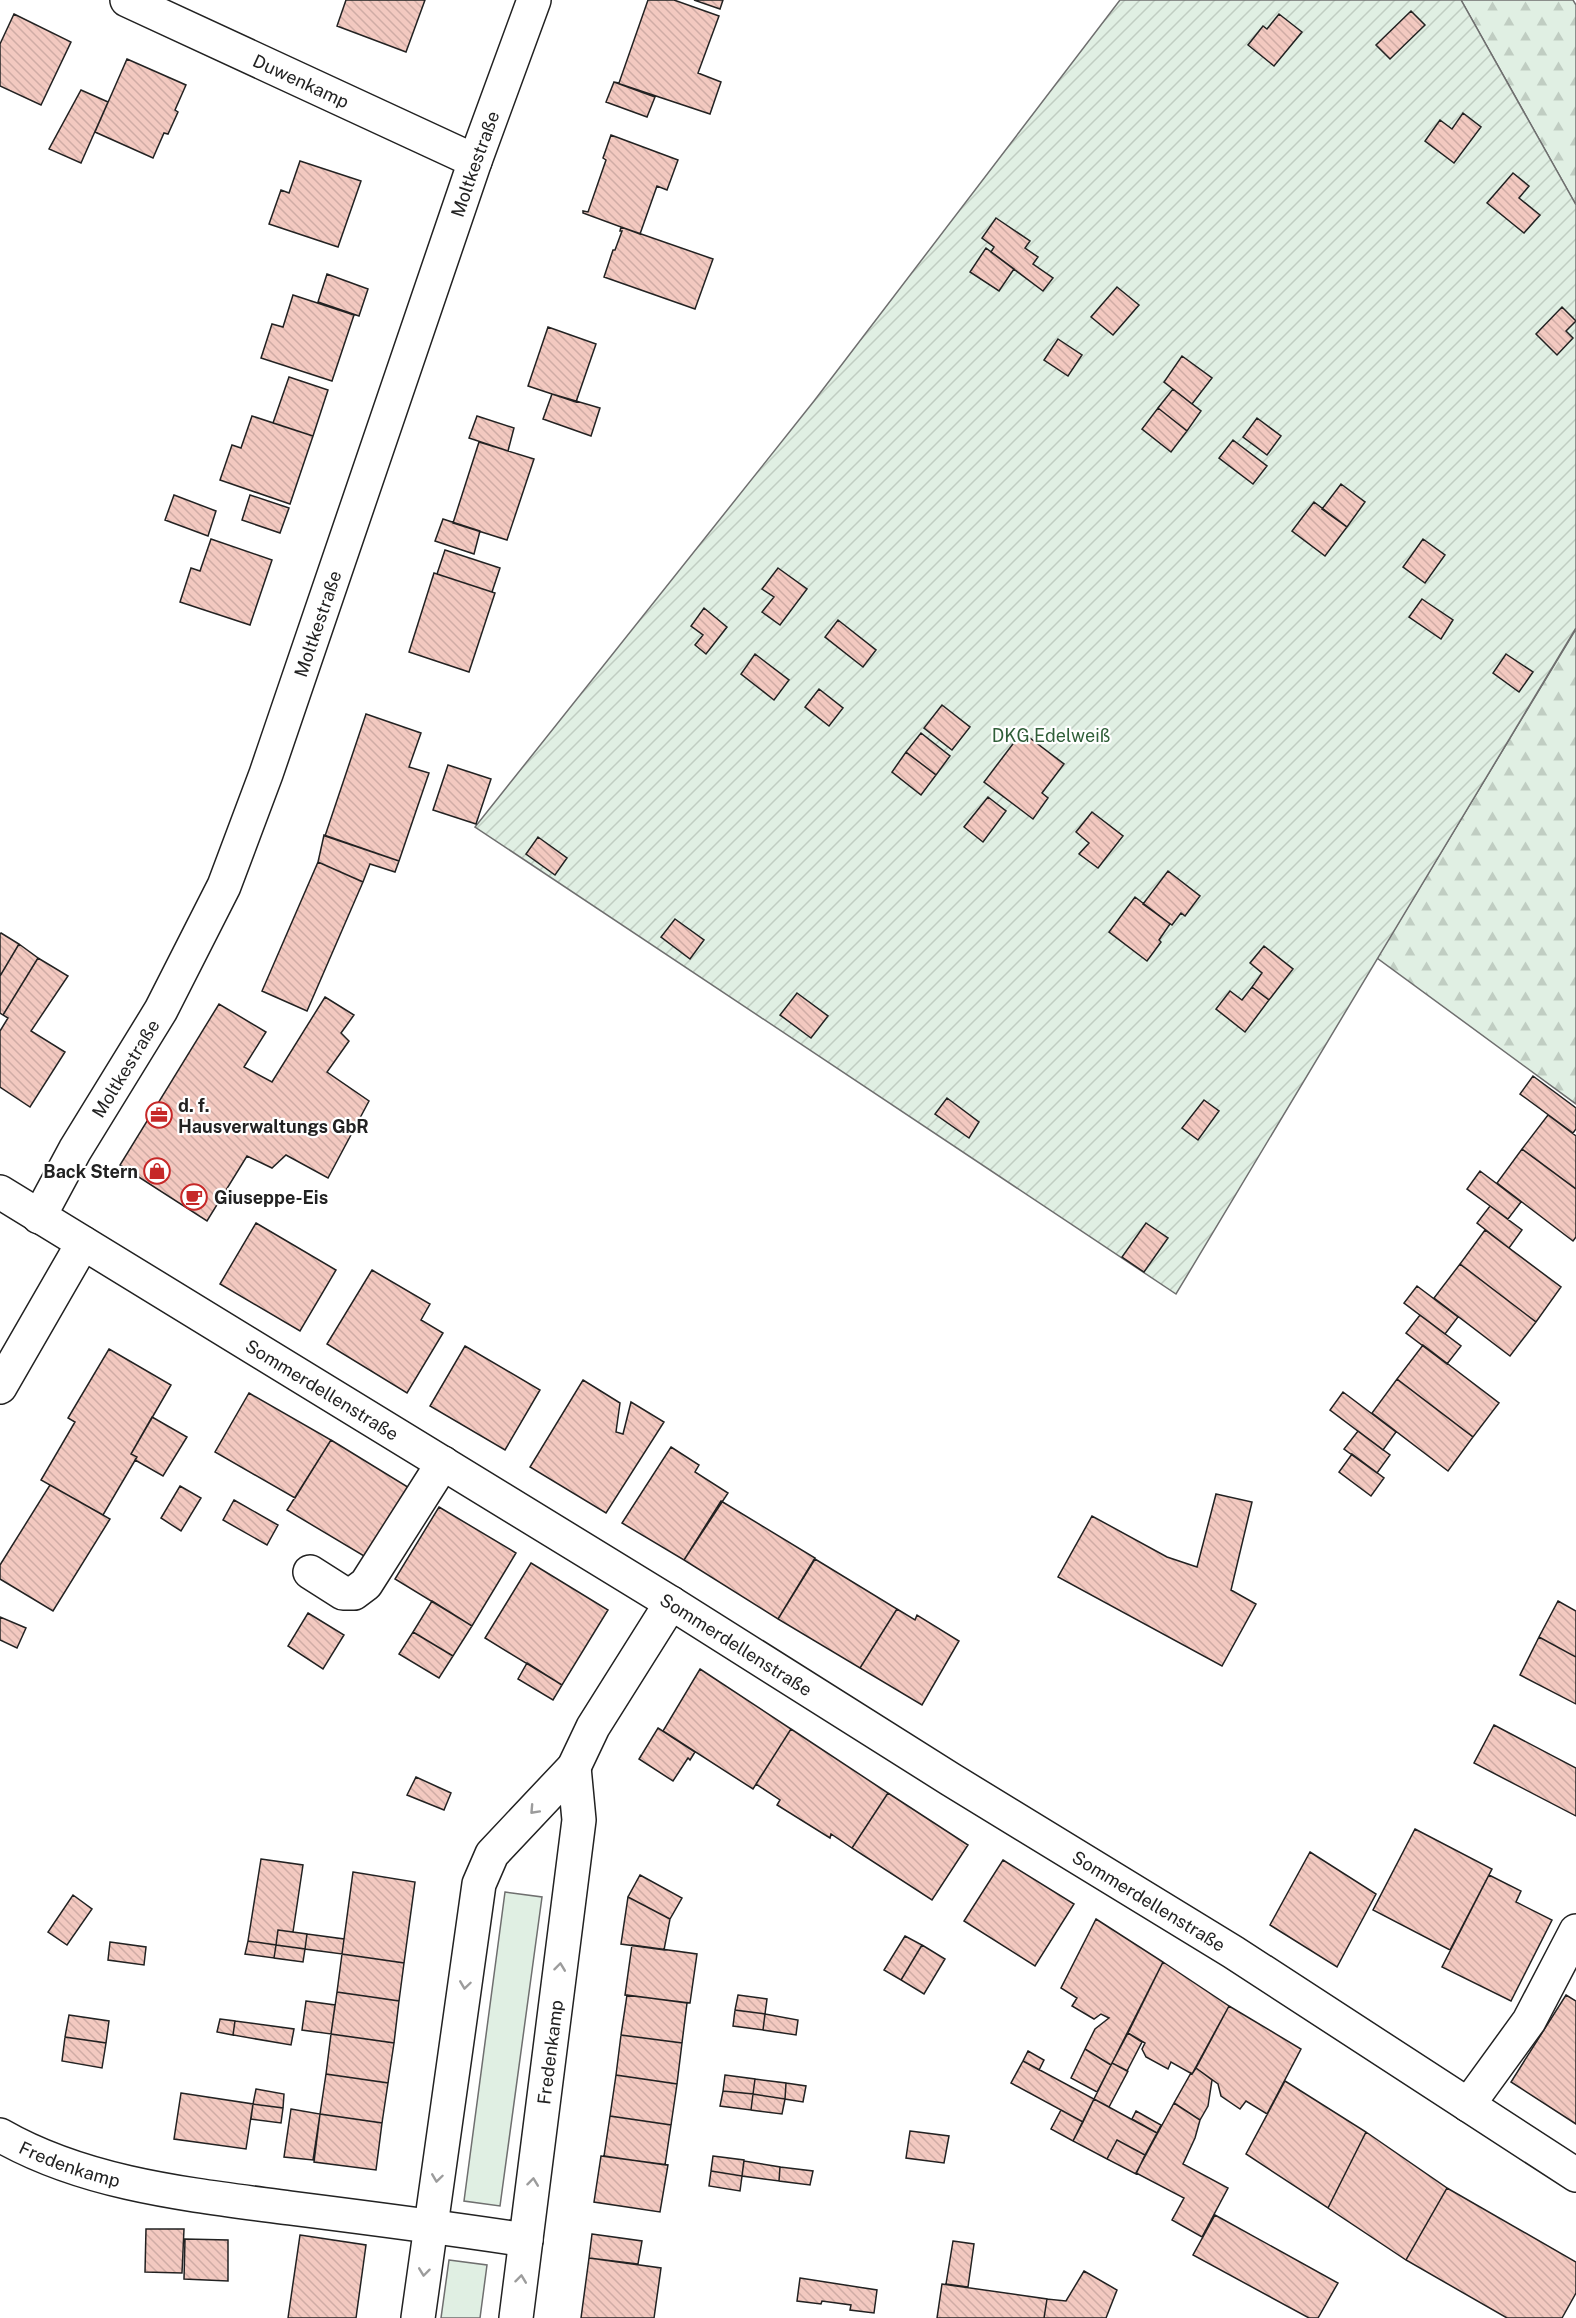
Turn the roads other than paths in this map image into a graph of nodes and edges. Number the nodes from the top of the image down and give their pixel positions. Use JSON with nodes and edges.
{"nodes":[{"id":1,"x":127,"y":0,"type":"edge"},
{"id":2,"x":534,"y":0,"type":"edge"},
{"id":3,"x":476,"y":161,"type":"junction"},
{"id":4,"x":0,"y":1192,"type":"edge"},
{"id":5,"x":39,"y":1216,"type":"junction"},
{"id":6,"x":83,"y":1243,"type":"junction"},
{"id":7,"x":0,"y":1387,"type":"edge"},
{"id":8,"x":443,"y":1463,"type":"junction"},
{"id":9,"x":310,"y":1572,"type":"dead end"},
{"id":10,"x":671,"y":1603,"type":"junction"},
{"id":11,"x":574,"y":1767,"type":"junction"},
{"id":12,"x":1576,"y":1931,"type":"edge"},
{"id":13,"x":1468,"y":2105,"type":"junction"},
{"id":14,"x":0,"y":2135,"type":"edge"},
{"id":15,"x":1576,"y":2175,"type":"edge"},
{"id":16,"x":430,"y":2226,"type":"junction"},
{"id":17,"x":526,"y":2240,"type":"junction"},
{"id":18,"x":418,"y":2318,"type":"edge"},
{"id":19,"x":516,"y":2318,"type":"edge"}],
"edges":[{"from":1,"to":3,"type":"street","name":"Duwenkamp"},
{"from":2,"to":3,"type":"street","name":"Moltkestraße"},
{"from":3,"to":5,"type":"street","name":"Moltkestraße"},
{"from":4,"to":5,"type":"street","name":"Sommerdellenstraße"},
{"from":5,"to":6,"type":"street","name":"Sommerdellenstraße"},
{"from":6,"to":7,"type":"street"},
{"from":6,"to":8,"type":"street","name":"Sommerdellenstraße"},
{"from":8,"to":9,"type":"street"},
{"from":8,"to":10,"type":"street","name":"Sommerdellenstraße"},
{"from":10,"to":11,"type":"street","name":"Fredenkamp"},
{"from":10,"to":13,"type":"street","name":"Sommerdellenstraße"},
{"from":11,"to":16,"type":"street","name":"Fredenkamp","one_way":true},
{"from":17,"to":11,"type":"street","name":"Fredenkamp","one_way":true},
{"from":12,"to":13,"type":"street"},
{"from":13,"to":15,"type":"street","name":"Sommerdellenstraße"},
{"from":14,"to":16,"type":"street","name":"Fredenkamp"},
{"from":16,"to":17,"type":"street","name":"Fredenkamp"},
{"from":16,"to":18,"type":"street","one_way":true},
{"from":19,"to":17,"type":"street","one_way":true}]}
